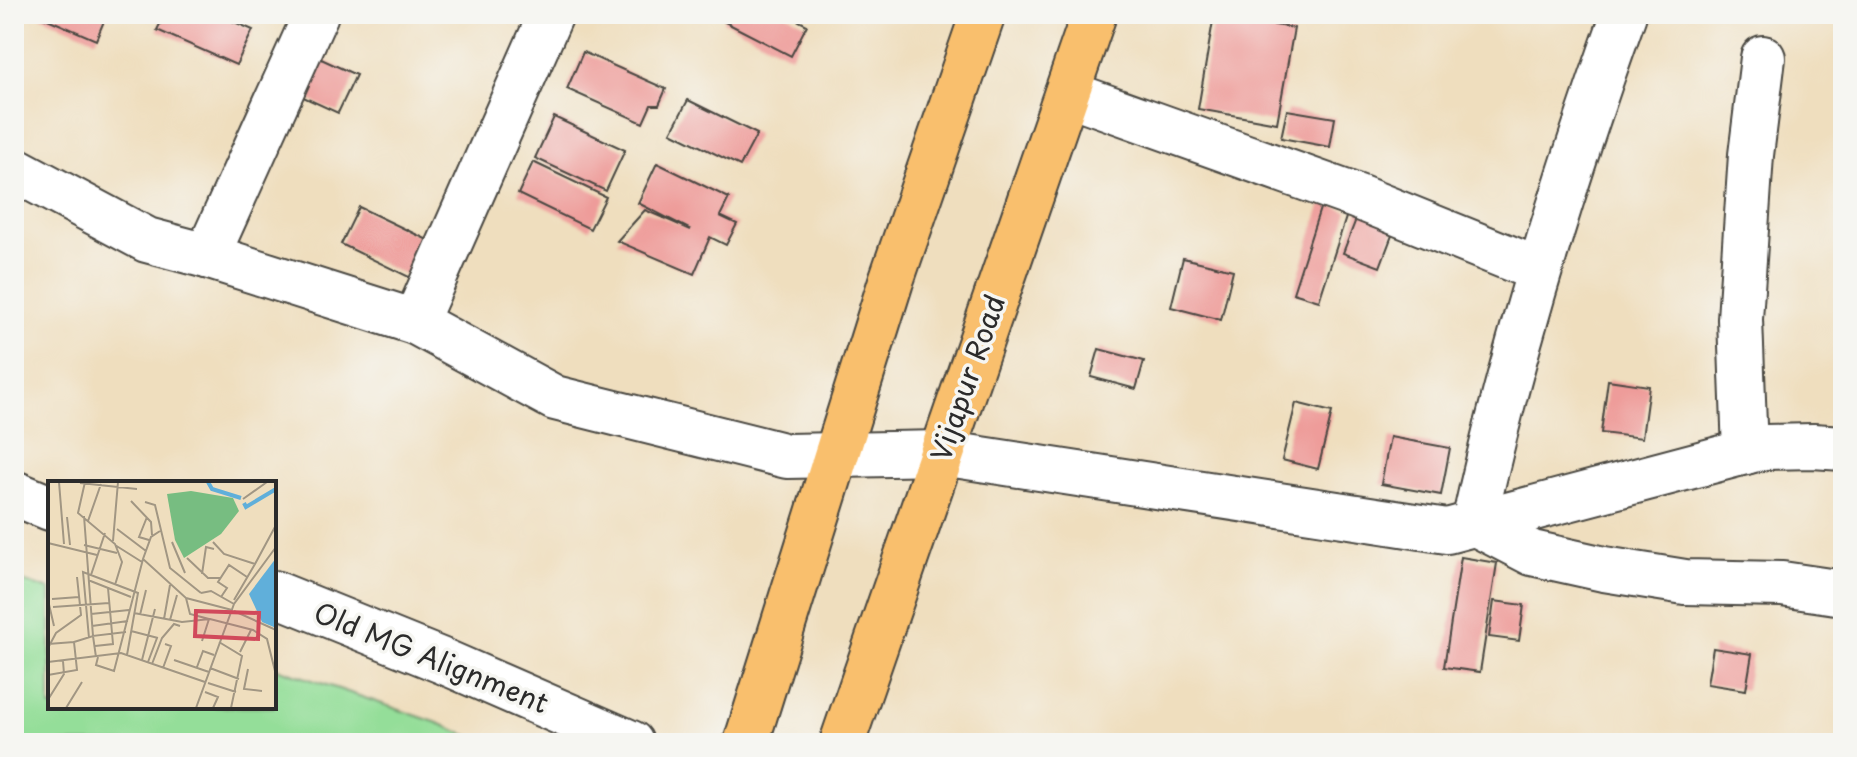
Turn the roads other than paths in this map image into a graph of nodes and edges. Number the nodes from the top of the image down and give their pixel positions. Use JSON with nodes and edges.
{"nodes":[{"id":1,"x":316,"y":14,"type":"edge"},
{"id":2,"x":551,"y":14,"type":"edge"},
{"id":3,"x":983,"y":14,"type":"edge"},
{"id":4,"x":1094,"y":14,"type":"edge"},
{"id":5,"x":1624,"y":14,"type":"edge"},
{"id":6,"x":1763,"y":58,"type":"dead end"},
{"id":7,"x":1067,"y":93,"type":"junction"},
{"id":8,"x":14,"y":169,"type":"edge"},
{"id":9,"x":207,"y":256,"type":"junction"},
{"id":10,"x":1539,"y":270,"type":"junction"},
{"id":11,"x":415,"y":322,"type":"junction"},
{"id":12,"x":1843,"y":448,"type":"edge"},
{"id":13,"x":1745,"y":452,"type":"junction"},
{"id":14,"x":942,"y":453,"type":"junction"},
{"id":15,"x":837,"y":455,"type":"junction"},
{"id":16,"x":14,"y":493,"type":"edge"},
{"id":17,"x":48,"y":507,"type":"edge"},
{"id":18,"x":1474,"y":523,"type":"junction"},
{"id":19,"x":1843,"y":593,"type":"edge"},
{"id":20,"x":276,"y":594,"type":"edge"},
{"id":21,"x":631,"y":743,"type":"edge"},
{"id":22,"x":746,"y":743,"type":"edge"},
{"id":23,"x":842,"y":743,"type":"edge"}],
"edges":[{"from":1,"to":9,"type":"street"},
{"from":2,"to":11,"type":"street"},
{"from":3,"to":15,"type":"main road"},
{"from":4,"to":7,"type":"main road","name":"Vijapur Road"},
{"from":5,"to":10,"type":"street"},
{"from":6,"to":13,"type":"street"},
{"from":7,"to":10,"type":"street"},
{"from":7,"to":14,"type":"main road","name":"Vijapur Road"},
{"from":8,"to":9,"type":"street"},
{"from":9,"to":11,"type":"street"},
{"from":10,"to":18,"type":"street"},
{"from":11,"to":15,"type":"street"},
{"from":12,"to":13,"type":"street"},
{"from":13,"to":18,"type":"street"},
{"from":14,"to":15,"type":"street"},
{"from":14,"to":18,"type":"street"},
{"from":14,"to":23,"type":"main road","name":"Vijapur Road"},
{"from":15,"to":22,"type":"main road"},
{"from":16,"to":17,"type":"street"},
{"from":18,"to":19,"type":"street"},
{"from":20,"to":21,"type":"street","name":"Old MG Alignment"}]}
